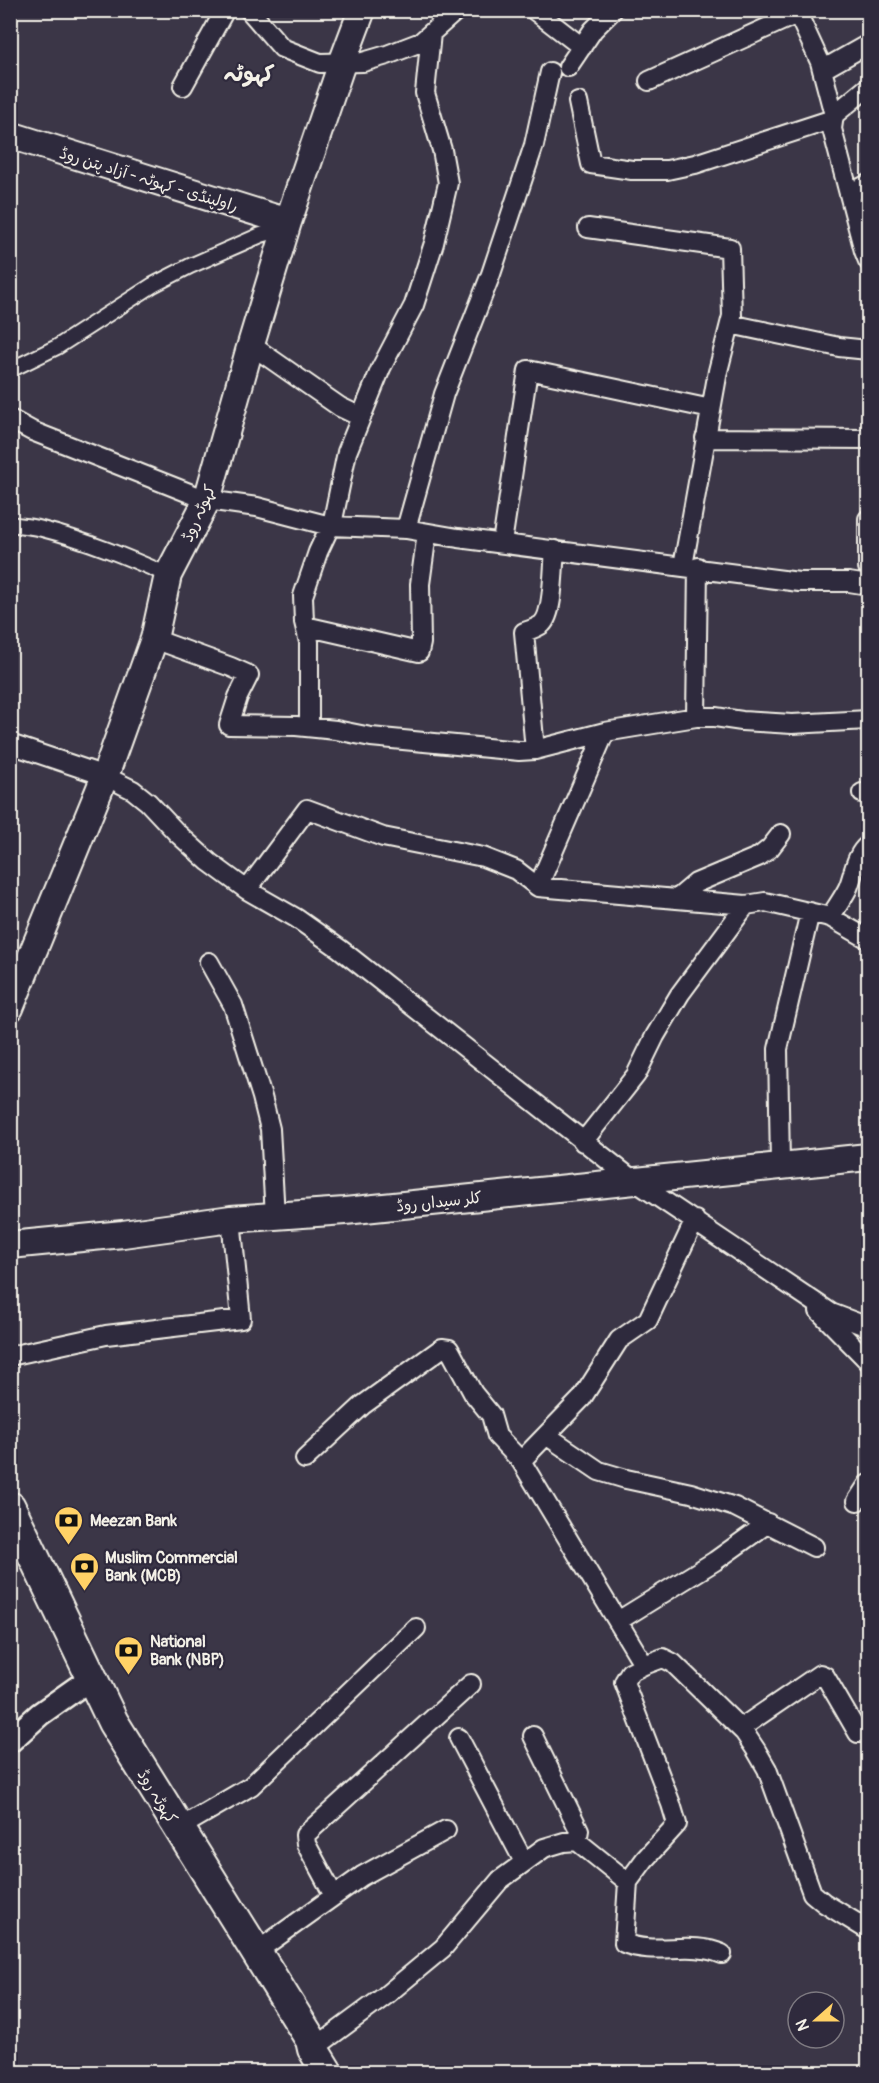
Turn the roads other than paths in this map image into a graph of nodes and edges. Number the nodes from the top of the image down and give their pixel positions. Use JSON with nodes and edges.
{"nodes":[{"id":1,"x":225,"y":10,"type":"edge"},
{"id":2,"x":249,"y":10,"type":"edge"},
{"id":3,"x":363,"y":10,"type":"edge"},
{"id":4,"x":457,"y":10,"type":"edge"},
{"id":5,"x":534,"y":10,"type":"edge"},
{"id":6,"x":613,"y":10,"type":"edge"},
{"id":7,"x":797,"y":12,"type":"edge"},
{"id":8,"x":431,"y":33,"type":"junction"},
{"id":9,"x":868,"y":44,"type":"edge"},
{"id":10,"x":582,"y":47,"type":"junction"},
{"id":11,"x":342,"y":63,"type":"junction"},
{"id":12,"x":822,"y":70,"type":"junction"},
{"id":13,"x":649,"y":81,"type":"dead end"},
{"id":14,"x":183,"y":86,"type":"dead end"},
{"id":15,"x":868,"y":87,"type":"edge"},
{"id":16,"x":578,"y":102,"type":"dead end"},
{"id":17,"x":833,"y":117,"type":"junction"},
{"id":18,"x":10,"y":135,"type":"edge"},
{"id":19,"x":868,"y":184,"type":"edge"},
{"id":20,"x":849,"y":194,"type":"junction"},
{"id":21,"x":288,"y":225,"type":"junction"},
{"id":22,"x":588,"y":228,"type":"dead end"},
{"id":23,"x":868,"y":261,"type":"edge"},
{"id":24,"x":730,"y":324,"type":"junction"},
{"id":25,"x":251,"y":345,"type":"junction"},
{"id":26,"x":868,"y":350,"type":"edge"},
{"id":27,"x":10,"y":370,"type":"edge"},
{"id":28,"x":711,"y":409,"type":"junction"},
{"id":29,"x":360,"y":417,"type":"junction"},
{"id":30,"x":10,"y":419,"type":"edge"},
{"id":31,"x":705,"y":438,"type":"junction"},
{"id":32,"x":868,"y":439,"type":"edge"},
{"id":33,"x":207,"y":500,"type":"junction"},
{"id":34,"x":868,"y":519,"type":"edge"},
{"id":35,"x":10,"y":524,"type":"edge"},
{"id":36,"x":330,"y":526,"type":"junction"},
{"id":37,"x":406,"y":529,"type":"junction"},
{"id":38,"x":427,"y":533,"type":"junction"},
{"id":39,"x":502,"y":543,"type":"junction"},
{"id":40,"x":555,"y":550,"type":"junction"},
{"id":41,"x":690,"y":566,"type":"junction"},
{"id":42,"x":868,"y":567,"type":"edge"},
{"id":43,"x":168,"y":575,"type":"junction"},
{"id":44,"x":868,"y":585,"type":"edge"},
{"id":45,"x":305,"y":626,"type":"junction"},
{"id":46,"x":154,"y":639,"type":"junction"},
{"id":47,"x":696,"y":717,"type":"junction"},
{"id":48,"x":868,"y":720,"type":"edge"},
{"id":49,"x":309,"y":727,"type":"junction"},
{"id":50,"x":605,"y":732,"type":"junction"},
{"id":51,"x":10,"y":744,"type":"edge"},
{"id":52,"x":535,"y":750,"type":"junction"},
{"id":53,"x":105,"y":776,"type":"junction"},
{"id":54,"x":781,"y":834,"type":"dead end"},
{"id":55,"x":868,"y":845,"type":"edge"},
{"id":56,"x":538,"y":887,"type":"junction"},
{"id":57,"x":247,"y":890,"type":"junction"},
{"id":58,"x":677,"y":899,"type":"junction"},
{"id":59,"x":746,"y":905,"type":"junction"},
{"id":60,"x":810,"y":912,"type":"junction"},
{"id":61,"x":830,"y":917,"type":"junction"},
{"id":62,"x":868,"y":939,"type":"edge"},
{"id":63,"x":209,"y":962,"type":"dead end"},
{"id":64,"x":10,"y":1008,"type":"edge"},
{"id":65,"x":583,"y":1142,"type":"junction"},
{"id":66,"x":868,"y":1157,"type":"edge"},
{"id":67,"x":780,"y":1164,"type":"junction"},
{"id":68,"x":633,"y":1180,"type":"junction"},
{"id":69,"x":275,"y":1216,"type":"junction"},
{"id":70,"x":231,"y":1219,"type":"junction"},
{"id":71,"x":695,"y":1220,"type":"junction"},
{"id":72,"x":10,"y":1245,"type":"edge"},
{"id":73,"x":799,"y":1291,"type":"junction"},
{"id":74,"x":868,"y":1327,"type":"edge"},
{"id":75,"x":10,"y":1356,"type":"edge"},
{"id":76,"x":868,"y":1362,"type":"edge"},
{"id":77,"x":546,"y":1435,"type":"junction"},
{"id":78,"x":305,"y":1459,"type":"dead end"},
{"id":79,"x":520,"y":1461,"type":"junction"},
{"id":80,"x":868,"y":1484,"type":"edge"},
{"id":81,"x":857,"y":1501,"type":"dead end"},
{"id":82,"x":10,"y":1507,"type":"edge"},
{"id":83,"x":768,"y":1523,"type":"junction"},
{"id":84,"x":814,"y":1547,"type":"dead end"},
{"id":85,"x":618,"y":1622,"type":"junction"},
{"id":86,"x":416,"y":1628,"type":"dead end"},
{"id":87,"x":644,"y":1665,"type":"junction"},
{"id":88,"x":91,"y":1678,"type":"junction"},
{"id":89,"x":471,"y":1684,"type":"dead end"},
{"id":90,"x":741,"y":1728,"type":"junction"},
{"id":91,"x":868,"y":1729,"type":"edge"},
{"id":92,"x":533,"y":1736,"type":"dead end"},
{"id":93,"x":459,"y":1738,"type":"dead end"},
{"id":94,"x":10,"y":1741,"type":"edge"},
{"id":95,"x":179,"y":1828,"type":"junction"},
{"id":96,"x":446,"y":1830,"type":"dead end"},
{"id":97,"x":577,"y":1841,"type":"junction"},
{"id":98,"x":524,"y":1862,"type":"junction"},
{"id":99,"x":628,"y":1882,"type":"junction"},
{"id":100,"x":334,"y":1896,"type":"junction"},
{"id":101,"x":868,"y":1930,"type":"edge"},
{"id":102,"x":256,"y":1952,"type":"junction"},
{"id":103,"x":722,"y":1954,"type":"dead end"},
{"id":104,"x":320,"y":2061,"type":"edge"}],
"edges":[{"from":1,"to":14,"type":"street"},
{"from":2,"to":11,"type":"street"},
{"from":3,"to":11,"type":"main road","name":"کہوٹہ روڈ"},
{"from":4,"to":8,"type":"street"},
{"from":5,"to":10,"type":"street"},
{"from":6,"to":10,"type":"street"},
{"from":7,"to":12,"type":"street"},
{"from":7,"to":13,"type":"street"},
{"from":8,"to":11,"type":"street"},
{"from":8,"to":29,"type":"street"},
{"from":9,"to":12,"type":"street"},
{"from":10,"to":37,"type":"street"},
{"from":11,"to":21,"type":"main road","name":"کہوٹہ روڈ"},
{"from":12,"to":17,"type":"street"},
{"from":15,"to":17,"type":"street"},
{"from":16,"to":17,"type":"street"},
{"from":17,"to":20,"type":"street"},
{"from":18,"to":21,"type":"main road","name":"راولپنڈی - کہوٹہ - آزاد پتن روڈ"},
{"from":19,"to":20,"type":"street"},
{"from":20,"to":23,"type":"street"},
{"from":21,"to":25,"type":"main road","name":"کہوٹہ روڈ"},
{"from":21,"to":27,"type":"street"},
{"from":22,"to":24,"type":"street"},
{"from":24,"to":26,"type":"street"},
{"from":24,"to":28,"type":"street"},
{"from":25,"to":29,"type":"street"},
{"from":25,"to":33,"type":"main road","name":"کہوٹہ روڈ"},
{"from":28,"to":31,"type":"street"},
{"from":28,"to":39,"type":"street"},
{"from":29,"to":36,"type":"street"},
{"from":30,"to":33,"type":"street"},
{"from":31,"to":32,"type":"street"},
{"from":31,"to":41,"type":"street"},
{"from":33,"to":36,"type":"street"},
{"from":33,"to":43,"type":"main road","name":"کہوٹہ روڈ"},
{"from":34,"to":42,"type":"street"},
{"from":35,"to":43,"type":"street"},
{"from":36,"to":37,"type":"street"},
{"from":36,"to":45,"type":"street"},
{"from":37,"to":38,"type":"street"},
{"from":38,"to":39,"type":"street"},
{"from":38,"to":45,"type":"street"},
{"from":39,"to":40,"type":"street"},
{"from":40,"to":41,"type":"street"},
{"from":40,"to":52,"type":"street"},
{"from":41,"to":44,"type":"street"},
{"from":41,"to":47,"type":"street"},
{"from":43,"to":46,"type":"main road","name":"کہوٹہ روڈ"},
{"from":45,"to":49,"type":"street"},
{"from":46,"to":49,"type":"street"},
{"from":46,"to":53,"type":"main road","name":"کہوٹہ روڈ"},
{"from":47,"to":48,"type":"street"},
{"from":47,"to":50,"type":"street"},
{"from":49,"to":52,"type":"street"},
{"from":50,"to":52,"type":"street"},
{"from":50,"to":56,"type":"street"},
{"from":51,"to":53,"type":"street"},
{"from":53,"to":57,"type":"street"},
{"from":53,"to":64,"type":"main road","name":"کہوٹہ روڈ"},
{"from":54,"to":58,"type":"street"},
{"from":55,"to":61,"type":"street"},
{"from":56,"to":57,"type":"street"},
{"from":56,"to":58,"type":"street"},
{"from":57,"to":65,"type":"street"},
{"from":58,"to":59,"type":"street"},
{"from":59,"to":60,"type":"street"},
{"from":59,"to":65,"type":"street"},
{"from":60,"to":61,"type":"street"},
{"from":60,"to":67,"type":"street"},
{"from":61,"to":62,"type":"street"},
{"from":63,"to":69,"type":"street"},
{"from":65,"to":68,"type":"street"},
{"from":66,"to":67,"type":"main road","name":"کلر سیداں روڈ"},
{"from":67,"to":68,"type":"main road","name":"کلر سیداں روڈ"},
{"from":68,"to":69,"type":"main road","name":"کلر سیداں روڈ"},
{"from":68,"to":71,"type":"street"},
{"from":69,"to":70,"type":"main road","name":"کلر سیداں روڈ"},
{"from":70,"to":72,"type":"main road","name":"کلر سیداں روڈ"},
{"from":70,"to":75,"type":"street"},
{"from":71,"to":73,"type":"street"},
{"from":71,"to":77,"type":"street"},
{"from":73,"to":74,"type":"street"},
{"from":73,"to":76,"type":"street"},
{"from":77,"to":79,"type":"street"},
{"from":77,"to":83,"type":"street"},
{"from":78,"to":79,"type":"street"},
{"from":79,"to":85,"type":"street"},
{"from":80,"to":81,"type":"street"},
{"from":82,"to":88,"type":"highway","name":"کہوٹہ روڈ"},
{"from":83,"to":84,"type":"street"},
{"from":83,"to":85,"type":"street"},
{"from":85,"to":87,"type":"street"},
{"from":86,"to":95,"type":"street"},
{"from":87,"to":90,"type":"street"},
{"from":87,"to":99,"type":"street"},
{"from":88,"to":94,"type":"street"},
{"from":88,"to":95,"type":"highway","name":"کہوٹہ روڈ"},
{"from":89,"to":100,"type":"street"},
{"from":90,"to":91,"type":"street"},
{"from":90,"to":101,"type":"street"},
{"from":92,"to":97,"type":"street"},
{"from":93,"to":98,"type":"street"},
{"from":95,"to":102,"type":"highway","name":"کہوٹہ روڈ"},
{"from":96,"to":100,"type":"street"},
{"from":97,"to":98,"type":"street"},
{"from":97,"to":99,"type":"street"},
{"from":98,"to":104,"type":"street"},
{"from":99,"to":103,"type":"street"},
{"from":100,"to":102,"type":"street"},
{"from":102,"to":104,"type":"highway","name":"کہوٹہ روڈ"}]}
